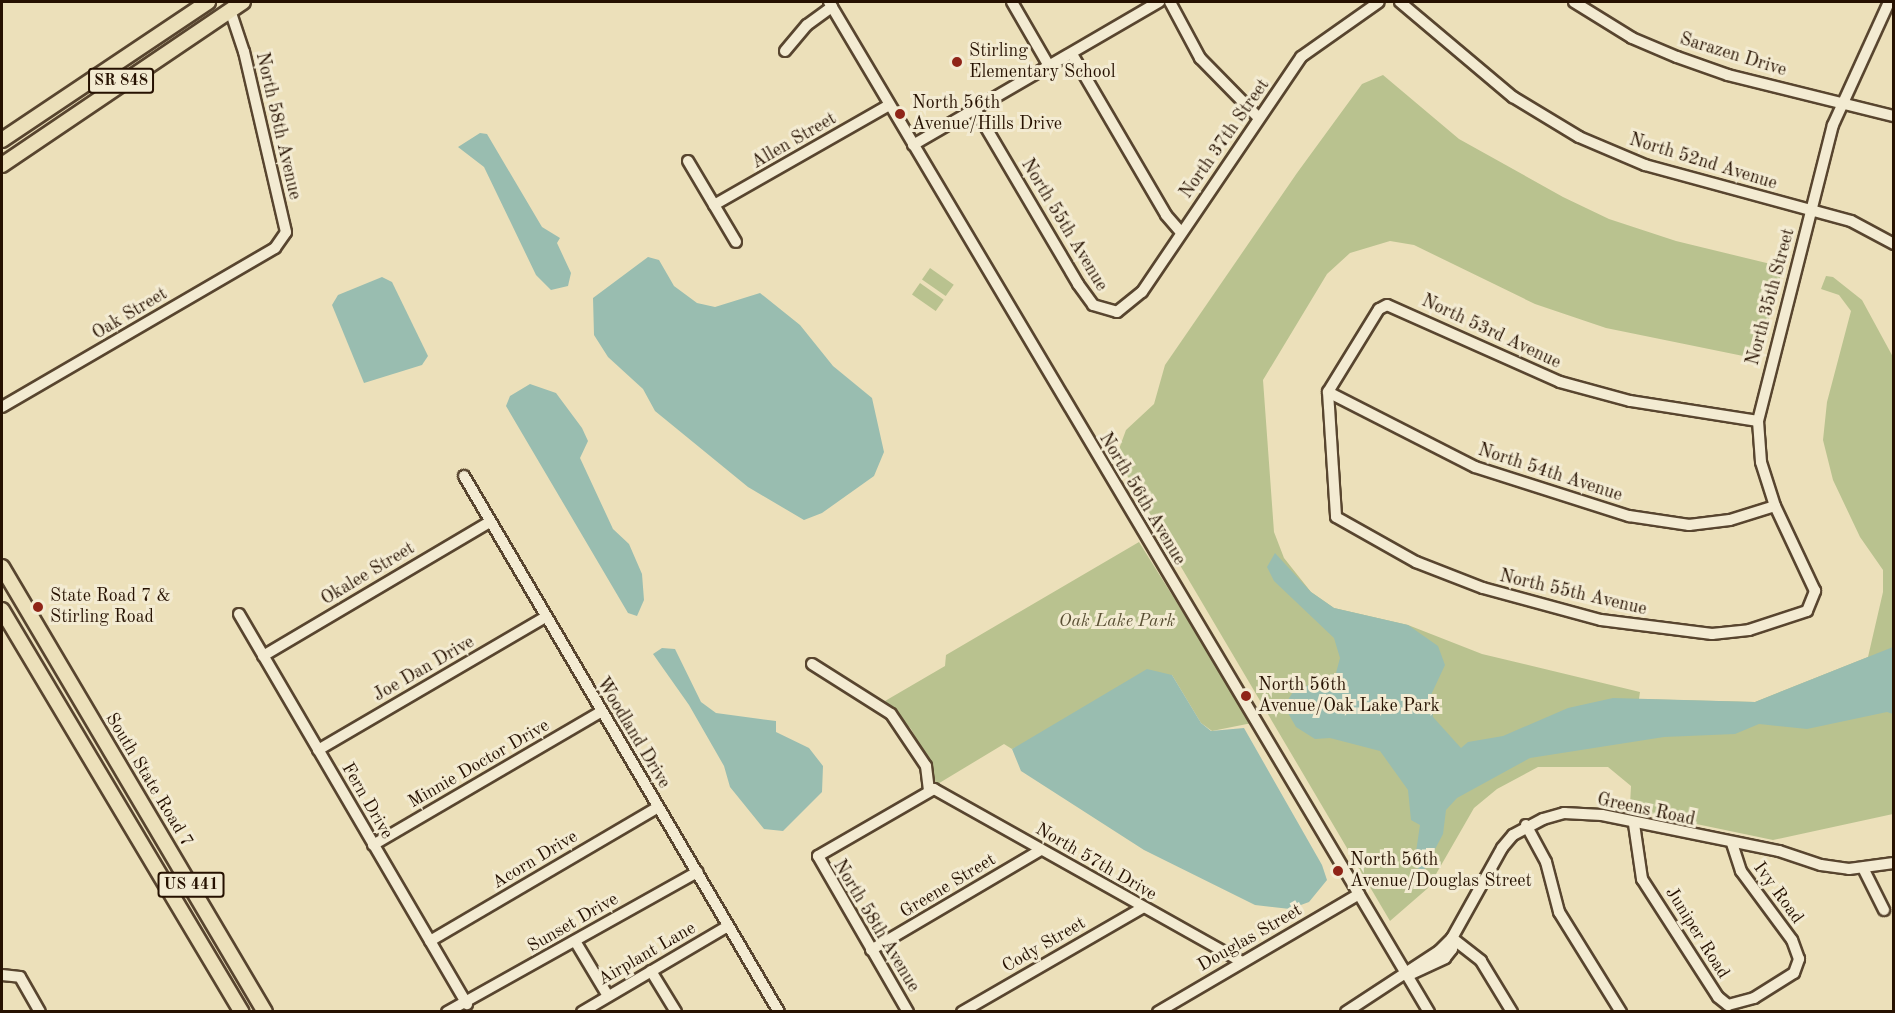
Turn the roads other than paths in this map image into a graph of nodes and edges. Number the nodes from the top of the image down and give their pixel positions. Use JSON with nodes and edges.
{"nodes":[{"id":1,"x":208,"y":2,"type":"edge"},
{"id":2,"x":243,"y":2,"type":"edge"},
{"id":3,"x":1012,"y":2,"type":"edge"},
{"id":4,"x":1159,"y":2,"type":"edge"},
{"id":5,"x":1170,"y":2,"type":"edge"},
{"id":6,"x":1379,"y":2,"type":"edge"},
{"id":7,"x":1400,"y":2,"type":"edge"},
{"id":8,"x":1574,"y":2,"type":"edge"},
{"id":9,"x":1594,"y":2,"type":"edge"},
{"id":10,"x":1888,"y":2,"type":"edge"},
{"id":11,"x":831,"y":4,"type":"edge"},
{"id":12,"x":230,"y":10,"type":"junction"},
{"id":13,"x":1585,"y":10,"type":"junction"},
{"id":14,"x":785,"y":51,"type":"dead end"},
{"id":15,"x":1072,"y":54,"type":"junction"},
{"id":16,"x":1049,"y":66,"type":"junction"},
{"id":17,"x":1841,"y":102,"type":"junction"},
{"id":18,"x":889,"y":105,"type":"junction"},
{"id":19,"x":975,"y":108,"type":"junction"},
{"id":20,"x":35,"y":116,"type":"junction"},
{"id":21,"x":1893,"y":116,"type":"edge"},
{"id":22,"x":1259,"y":118,"type":"junction"},
{"id":23,"x":2,"y":140,"type":"edge"},
{"id":24,"x":913,"y":145,"type":"junction"},
{"id":25,"x":26,"y":146,"type":"junction"},
{"id":26,"x":688,"y":161,"type":"dead end"},
{"id":27,"x":2,"y":165,"type":"edge"},
{"id":28,"x":714,"y":205,"type":"junction"},
{"id":29,"x":1811,"y":209,"type":"junction"},
{"id":30,"x":1181,"y":232,"type":"junction"},
{"id":31,"x":736,"y":242,"type":"dead end"},
{"id":32,"x":1893,"y":244,"type":"edge"},
{"id":33,"x":275,"y":248,"type":"joint"},
{"id":34,"x":1117,"y":312,"type":"joint"},
{"id":35,"x":1328,"y":392,"type":"junction"},
{"id":36,"x":2,"y":407,"type":"edge"},
{"id":37,"x":1758,"y":421,"type":"junction"},
{"id":38,"x":464,"y":476,"type":"dead end"},
{"id":39,"x":1775,"y":506,"type":"junction"},
{"id":40,"x":490,"y":522,"type":"junction"},
{"id":41,"x":2,"y":567,"type":"edge"},
{"id":42,"x":1813,"y":604,"type":"joint"},
{"id":43,"x":2,"y":610,"type":"edge"},
{"id":44,"x":239,"y":614,"type":"dead end"},
{"id":45,"x":546,"y":617,"type":"junction"},
{"id":46,"x":262,"y":656,"type":"junction"},
{"id":47,"x":812,"y":664,"type":"dead end"},
{"id":48,"x":61,"y":707,"type":"junction"},
{"id":49,"x":87,"y":710,"type":"junction"},
{"id":50,"x":601,"y":712,"type":"junction"},
{"id":51,"x":318,"y":750,"type":"junction"},
{"id":52,"x":932,"y":790,"type":"junction"},
{"id":53,"x":658,"y":807,"type":"junction"},
{"id":54,"x":1634,"y":824,"type":"junction"},
{"id":55,"x":1526,"y":825,"type":"junction"},
{"id":56,"x":1732,"y":844,"type":"junction"},
{"id":57,"x":373,"y":845,"type":"junction"},
{"id":58,"x":1041,"y":850,"type":"junction"},
{"id":59,"x":1893,"y":863,"type":"edge"},
{"id":60,"x":157,"y":868,"type":"junction"},
{"id":61,"x":1863,"y":868,"type":"junction"},
{"id":62,"x":697,"y":872,"type":"junction"},
{"id":63,"x":186,"y":877,"type":"junction"},
{"id":64,"x":1359,"y":894,"type":"junction"},
{"id":65,"x":1142,"y":908,"type":"junction"},
{"id":66,"x":1884,"y":910,"type":"dead end"},
{"id":67,"x":728,"y":926,"type":"junction"},
{"id":68,"x":1452,"y":938,"type":"junction"},
{"id":69,"x":430,"y":941,"type":"junction"},
{"id":70,"x":574,"y":941,"type":"junction"},
{"id":71,"x":872,"y":950,"type":"junction"},
{"id":72,"x":1799,"y":959,"type":"joint"},
{"id":73,"x":1242,"y":962,"type":"junction"},
{"id":74,"x":651,"y":971,"type":"junction"},
{"id":75,"x":5,"y":974,"type":"edge"},
{"id":76,"x":1407,"y":975,"type":"junction"},
{"id":77,"x":608,"y":996,"type":"junction"},
{"id":78,"x":463,"y":1008,"type":"edge"},
{"id":79,"x":777,"y":1008,"type":"edge"},
{"id":80,"x":40,"y":1011,"type":"edge"},
{"id":81,"x":242,"y":1011,"type":"edge"},
{"id":82,"x":265,"y":1011,"type":"edge"},
{"id":83,"x":447,"y":1011,"type":"edge"},
{"id":84,"x":582,"y":1011,"type":"edge"},
{"id":85,"x":676,"y":1011,"type":"edge"},
{"id":86,"x":764,"y":1011,"type":"edge"},
{"id":87,"x":908,"y":1011,"type":"edge"},
{"id":88,"x":962,"y":1011,"type":"edge"},
{"id":89,"x":1158,"y":1011,"type":"edge"},
{"id":90,"x":1346,"y":1011,"type":"edge"},
{"id":91,"x":1429,"y":1011,"type":"edge"},
{"id":92,"x":1512,"y":1011,"type":"edge"},
{"id":93,"x":1621,"y":1011,"type":"edge"}],
"edges":[{"from":1,"to":20,"type":"main road","number":"SR 848"},
{"from":2,"to":12,"type":"main road","number":"SR 848"},
{"from":3,"to":16,"type":"street"},
{"from":4,"to":15,"type":"street"},
{"from":5,"to":22,"type":"street"},
{"from":6,"to":22,"type":"street","name":"North 37th Street"},
{"from":7,"to":29,"type":"street","name":"North 52nd Avenue"},
{"from":8,"to":13,"type":"street","name":"Sarazen Drive"},
{"from":9,"to":13,"type":"street"},
{"from":10,"to":17,"type":"street","name":"North 35th Street"},
{"from":11,"to":14,"type":"street"},
{"from":11,"to":18,"type":"street","name":"North 56th Avenue"},
{"from":12,"to":25,"type":"main road","number":"SR 848"},
{"from":12,"to":33,"type":"street","name":"North 58th Avenue"},
{"from":13,"to":17,"type":"street","name":"Sarazen Drive"},
{"from":15,"to":16,"type":"street"},
{"from":15,"to":30,"type":"street"},
{"from":16,"to":19,"type":"street"},
{"from":17,"to":21,"type":"street","name":"Sarazen Drive"},
{"from":17,"to":29,"type":"street","name":"North 35th Street"},
{"from":18,"to":24,"type":"street","name":"North 56th Avenue"},
{"from":18,"to":28,"type":"street","name":"Allen Street"},
{"from":19,"to":24,"type":"street"},
{"from":19,"to":34,"type":"street","name":"North 55th Avenue"},
{"from":20,"to":23,"type":"main road","number":"SR 848"},
{"from":20,"to":25,"type":"main road"},
{"from":22,"to":30,"type":"street","name":"North 37th Street"},
{"from":24,"to":64,"type":"street","name":"North 56th Avenue"},
{"from":25,"to":27,"type":"main road","number":"SR 848"},
{"from":26,"to":28,"type":"street"},
{"from":28,"to":31,"type":"street"},
{"from":29,"to":32,"type":"street","name":"North 52nd Avenue"},
{"from":29,"to":37,"type":"street","name":"North 35th Street"},
{"from":30,"to":34,"type":"street","name":"North 37th Street"},
{"from":33,"to":36,"type":"street","name":"Oak Street"},
{"from":35,"to":37,"type":"street","name":"North 53rd Avenue"},
{"from":35,"to":39,"type":"street","name":"North 54th Avenue"},
{"from":35,"to":42,"type":"street","name":"North 55th Avenue"},
{"from":37,"to":39,"type":"street","name":"North 35th Street"},
{"from":38,"to":40,"type":"street","name":"Woodland Drive"},
{"from":39,"to":42,"type":"street","name":"North 35th Street"},
{"from":40,"to":45,"type":"street","name":"Woodland Drive"},
{"from":40,"to":46,"type":"street","name":"Okalee Street"},
{"from":41,"to":49,"type":"main road","name":"South State Road 7","number":"US 441"},
{"from":43,"to":48,"type":"main road","number":"US 441"},
{"from":44,"to":46,"type":"street","name":"Fern Drive"},
{"from":45,"to":50,"type":"street","name":"Woodland Drive"},
{"from":45,"to":51,"type":"street","name":"Joe Dan Drive"},
{"from":46,"to":51,"type":"street","name":"Fern Drive"},
{"from":47,"to":52,"type":"street"},
{"from":48,"to":49,"type":"main road"},
{"from":48,"to":60,"type":"main road","number":"US 441"},
{"from":49,"to":63,"type":"main road","name":"South State Road 7","number":"US 441"},
{"from":50,"to":53,"type":"street","name":"Woodland Drive"},
{"from":50,"to":57,"type":"street","name":"Minnie Doctor Drive"},
{"from":51,"to":57,"type":"street","name":"Fern Drive"},
{"from":52,"to":58,"type":"street","name":"North 57th Drive"},
{"from":52,"to":71,"type":"street","name":"North 58th Avenue"},
{"from":53,"to":62,"type":"street","name":"Woodland Drive"},
{"from":53,"to":69,"type":"street","name":"Acorn Drive"},
{"from":54,"to":55,"type":"street","name":"Greens Road"},
{"from":54,"to":56,"type":"street","name":"Greens Road"},
{"from":54,"to":72,"type":"street","name":"Juniper Road"},
{"from":55,"to":68,"type":"street","name":"Greens Road"},
{"from":55,"to":93,"type":"street"},
{"from":56,"to":61,"type":"street","name":"Greens Road"},
{"from":56,"to":72,"type":"street","name":"Ivy Road"},
{"from":57,"to":69,"type":"street","name":"Fern Drive"},
{"from":58,"to":65,"type":"street","name":"North 57th Drive"},
{"from":58,"to":71,"type":"street","name":"Greene Street"},
{"from":59,"to":61,"type":"street","name":"Greens Road"},
{"from":60,"to":63,"type":"main road"},
{"from":60,"to":81,"type":"main road","number":"US 441"},
{"from":61,"to":66,"type":"street"},
{"from":62,"to":67,"type":"street","name":"Woodland Drive"},
{"from":62,"to":70,"type":"street","name":"Sunset Drive"},
{"from":63,"to":82,"type":"main road","name":"South State Road 7","number":"US 441"},
{"from":64,"to":73,"type":"street","name":"Douglas Street"},
{"from":64,"to":76,"type":"street","name":"North 56th Avenue"},
{"from":65,"to":73,"type":"street","name":"North 57th Drive"},
{"from":65,"to":88,"type":"street","name":"Cody Street"},
{"from":67,"to":74,"type":"street","name":"Airplant Lane"},
{"from":67,"to":79,"type":"street","name":"Woodland Drive"},
{"from":68,"to":76,"type":"street","name":"Greens Road"},
{"from":68,"to":92,"type":"street"},
{"from":69,"to":78,"type":"street","name":"Fern Drive"},
{"from":70,"to":77,"type":"street"},
{"from":70,"to":78,"type":"street","name":"Sunset Drive"},
{"from":71,"to":87,"type":"street","name":"North 58th Avenue"},
{"from":73,"to":89,"type":"street","name":"Douglas Street"},
{"from":74,"to":77,"type":"street","name":"Airplant Lane"},
{"from":74,"to":85,"type":"street"},
{"from":75,"to":80,"type":"street"},
{"from":76,"to":90,"type":"street","name":"Greens Road"},
{"from":76,"to":91,"type":"street","name":"North 56th Avenue"},
{"from":77,"to":84,"type":"street","name":"Airplant Lane"},
{"from":78,"to":83,"type":"street","name":"Sunset Drive"},
{"from":79,"to":86,"type":"street"}]}
